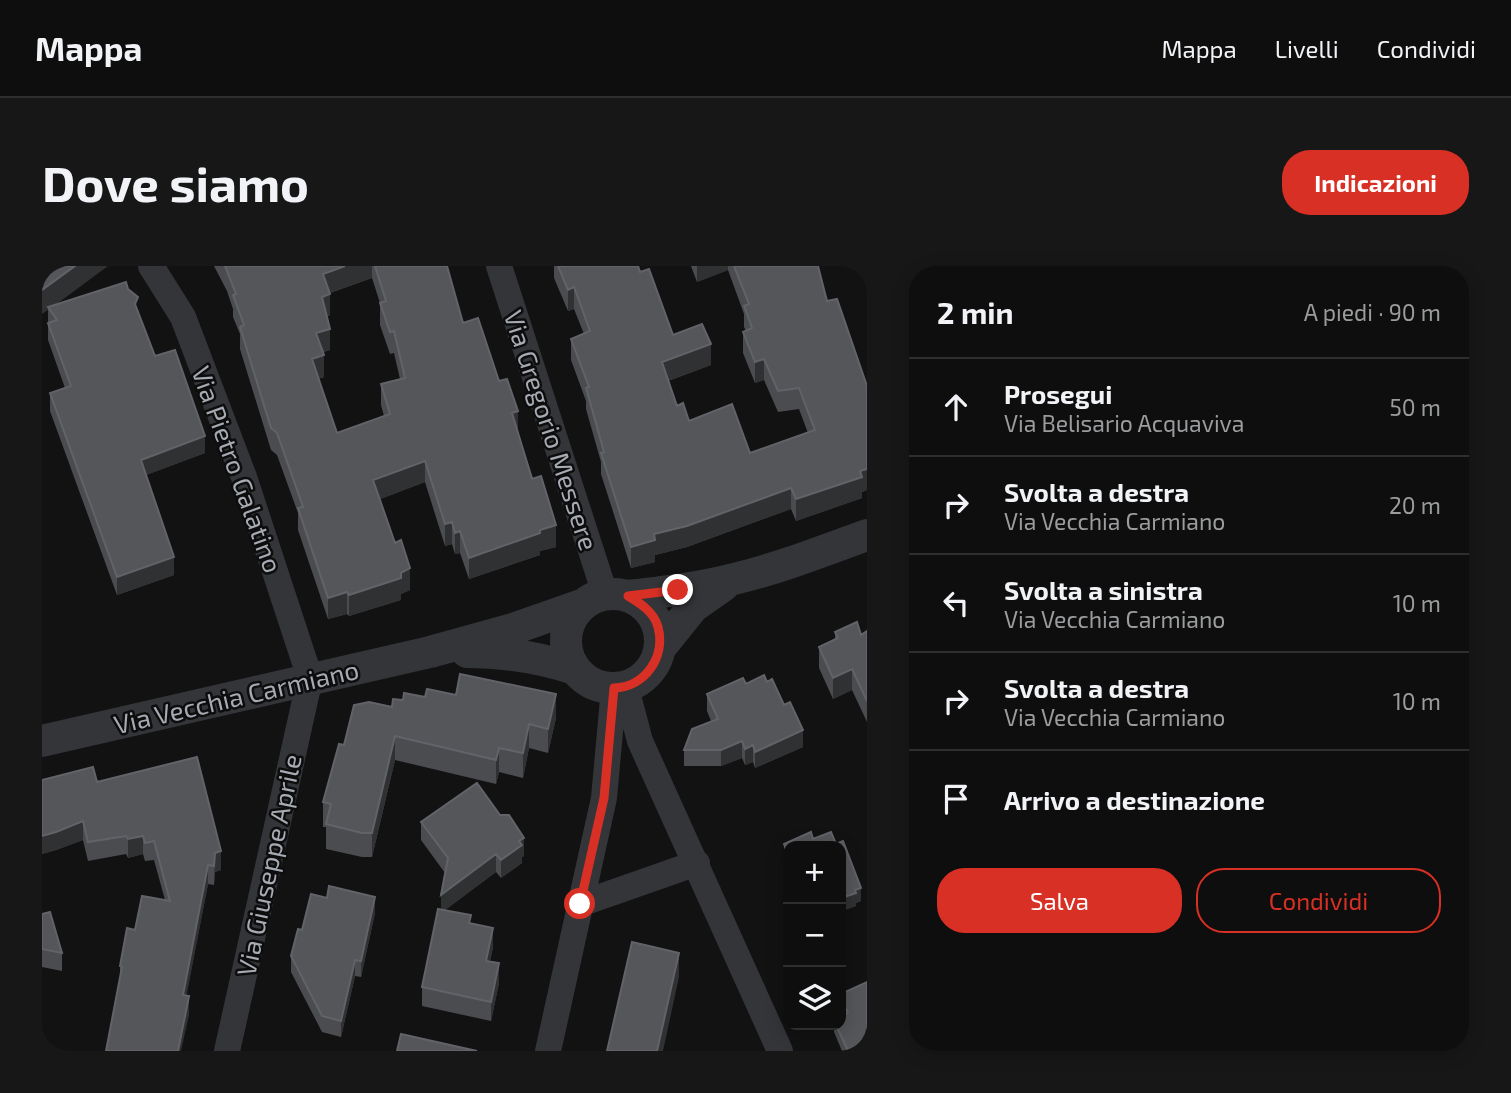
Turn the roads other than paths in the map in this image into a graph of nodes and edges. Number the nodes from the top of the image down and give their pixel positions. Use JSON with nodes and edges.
{"nodes":[{"id":1,"x":151,"y":266,"type":"edge"},
{"id":2,"x":499,"y":266,"type":"edge"},
{"id":3,"x":867,"y":535,"type":"edge"},
{"id":4,"x":733,"y":580,"type":"junction"},
{"id":5,"x":606,"y":598,"type":"junction"},
{"id":6,"x":660,"y":648,"type":"junction"},
{"id":7,"x":430,"y":652,"type":"junction"},
{"id":8,"x":575,"y":669,"type":"junction"},
{"id":9,"x":310,"y":678,"type":"junction"},
{"id":10,"x":620,"y":688,"type":"junction"},
{"id":11,"x":42,"y":741,"type":"edge"},
{"id":12,"x":697,"y":863,"type":"junction"},
{"id":13,"x":580,"y":904,"type":"junction"},
{"id":14,"x":227,"y":1051,"type":"edge"},
{"id":15,"x":548,"y":1051,"type":"edge"},
{"id":16,"x":780,"y":1051,"type":"edge"}],
"edges":[{"from":1,"to":9,"type":"street","name":"Via Pietro Galatino"},
{"from":2,"to":5,"type":"street","name":"Via Gregorio Messere"},
{"from":3,"to":4,"type":"street","name":"Via Vecchia Carmiano"},
{"from":4,"to":5,"type":"street","name":"Via Vecchia Carmiano"},
{"from":4,"to":6,"type":"street","name":"Via Vecchia Carmiano"},
{"from":5,"to":6,"type":"street"},
{"from":5,"to":7,"type":"street","name":"Via Vecchia Carmiano"},
{"from":5,"to":8,"type":"street"},
{"from":6,"to":10,"type":"street","name":"Via Vecchia Carmiano"},
{"from":7,"to":8,"type":"street","name":"Via Vecchia Carmiano"},
{"from":7,"to":9,"type":"street","name":"Via Vecchia Carmiano"},
{"from":8,"to":10,"type":"street","name":"Via Vecchia Carmiano"},
{"from":9,"to":11,"type":"street","name":"Via Vecchia Carmiano"},
{"from":9,"to":14,"type":"street","name":"Via Giuseppe Aprile"},
{"from":10,"to":12,"type":"street"},
{"from":10,"to":13,"type":"street"},
{"from":12,"to":13,"type":"street"},
{"from":12,"to":16,"type":"street"},
{"from":13,"to":15,"type":"street"}]}
